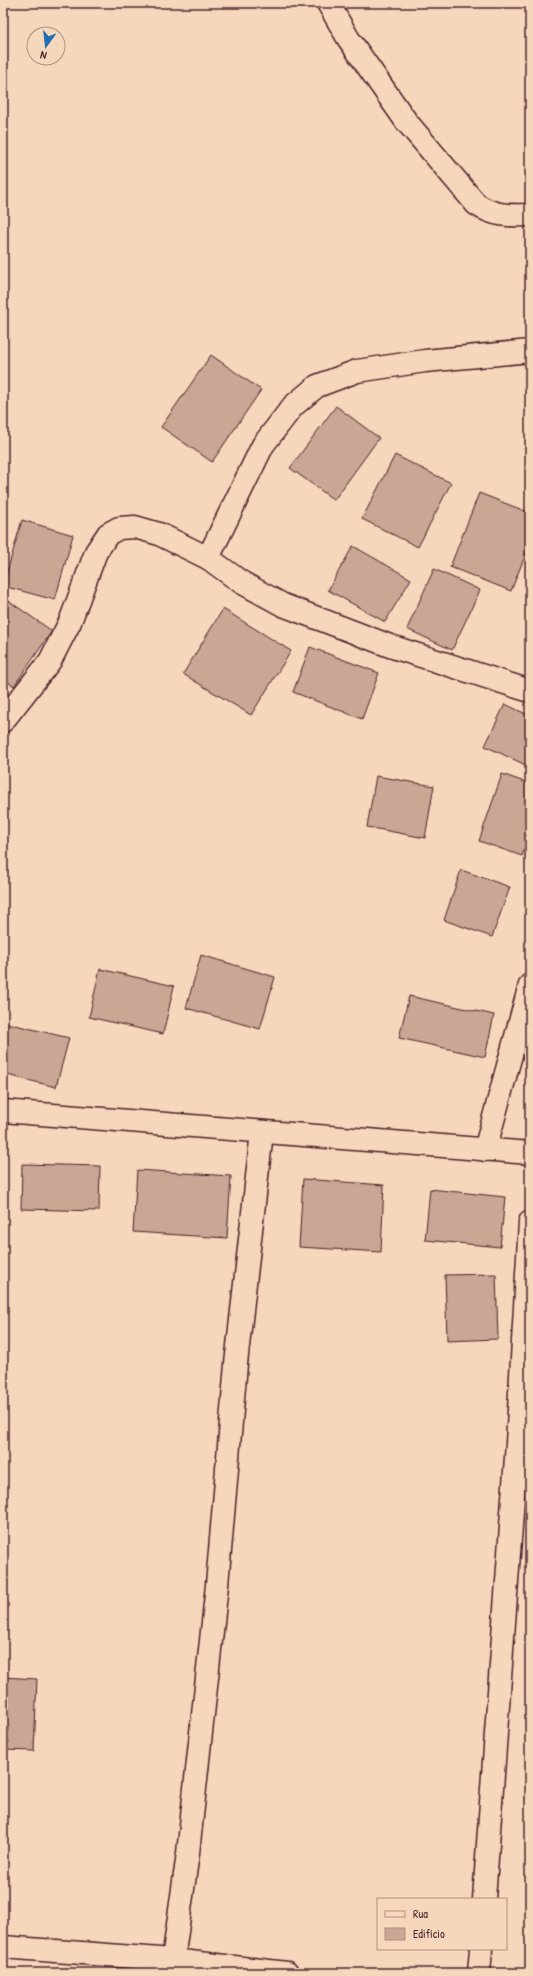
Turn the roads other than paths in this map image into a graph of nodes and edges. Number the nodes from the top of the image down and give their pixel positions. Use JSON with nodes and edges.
{"nodes":[{"id":1,"x":328,"y":3,"type":"edge"},
{"id":2,"x":530,"y":215,"type":"edge"},
{"id":3,"x":530,"y":351,"type":"edge"},
{"id":4,"x":208,"y":558,"type":"junction"},
{"id":5,"x":530,"y":691,"type":"edge"},
{"id":6,"x":3,"y":721,"type":"edge"},
{"id":7,"x":530,"y":985,"type":"edge"},
{"id":8,"x":3,"y":1111,"type":"edge"},
{"id":9,"x":262,"y":1132,"type":"junction"},
{"id":10,"x":485,"y":1150,"type":"junction"},
{"id":11,"x":530,"y":1153,"type":"edge"},
{"id":12,"x":530,"y":1222,"type":"edge"},
{"id":13,"x":523,"y":1443,"type":"edge"},
{"id":14,"x":484,"y":1898,"type":"edge"},
{"id":15,"x":3,"y":1947,"type":"edge"},
{"id":16,"x":480,"y":1950,"type":"edge"},
{"id":17,"x":172,"y":1960,"type":"junction"},
{"id":18,"x":287,"y":1973,"type":"edge"},
{"id":19,"x":479,"y":1973,"type":"edge"}],
"edges":[{"from":1,"to":2,"type":"street"},
{"from":3,"to":4,"type":"street"},
{"from":4,"to":5,"type":"street"},
{"from":4,"to":6,"type":"street"},
{"from":7,"to":10,"type":"street"},
{"from":8,"to":9,"type":"street"},
{"from":9,"to":10,"type":"street"},
{"from":9,"to":17,"type":"street"},
{"from":10,"to":11,"type":"street"},
{"from":12,"to":13,"type":"street"},
{"from":13,"to":14,"type":"street"},
{"from":15,"to":17,"type":"street"},
{"from":16,"to":19,"type":"street"},
{"from":17,"to":18,"type":"street"}]}
